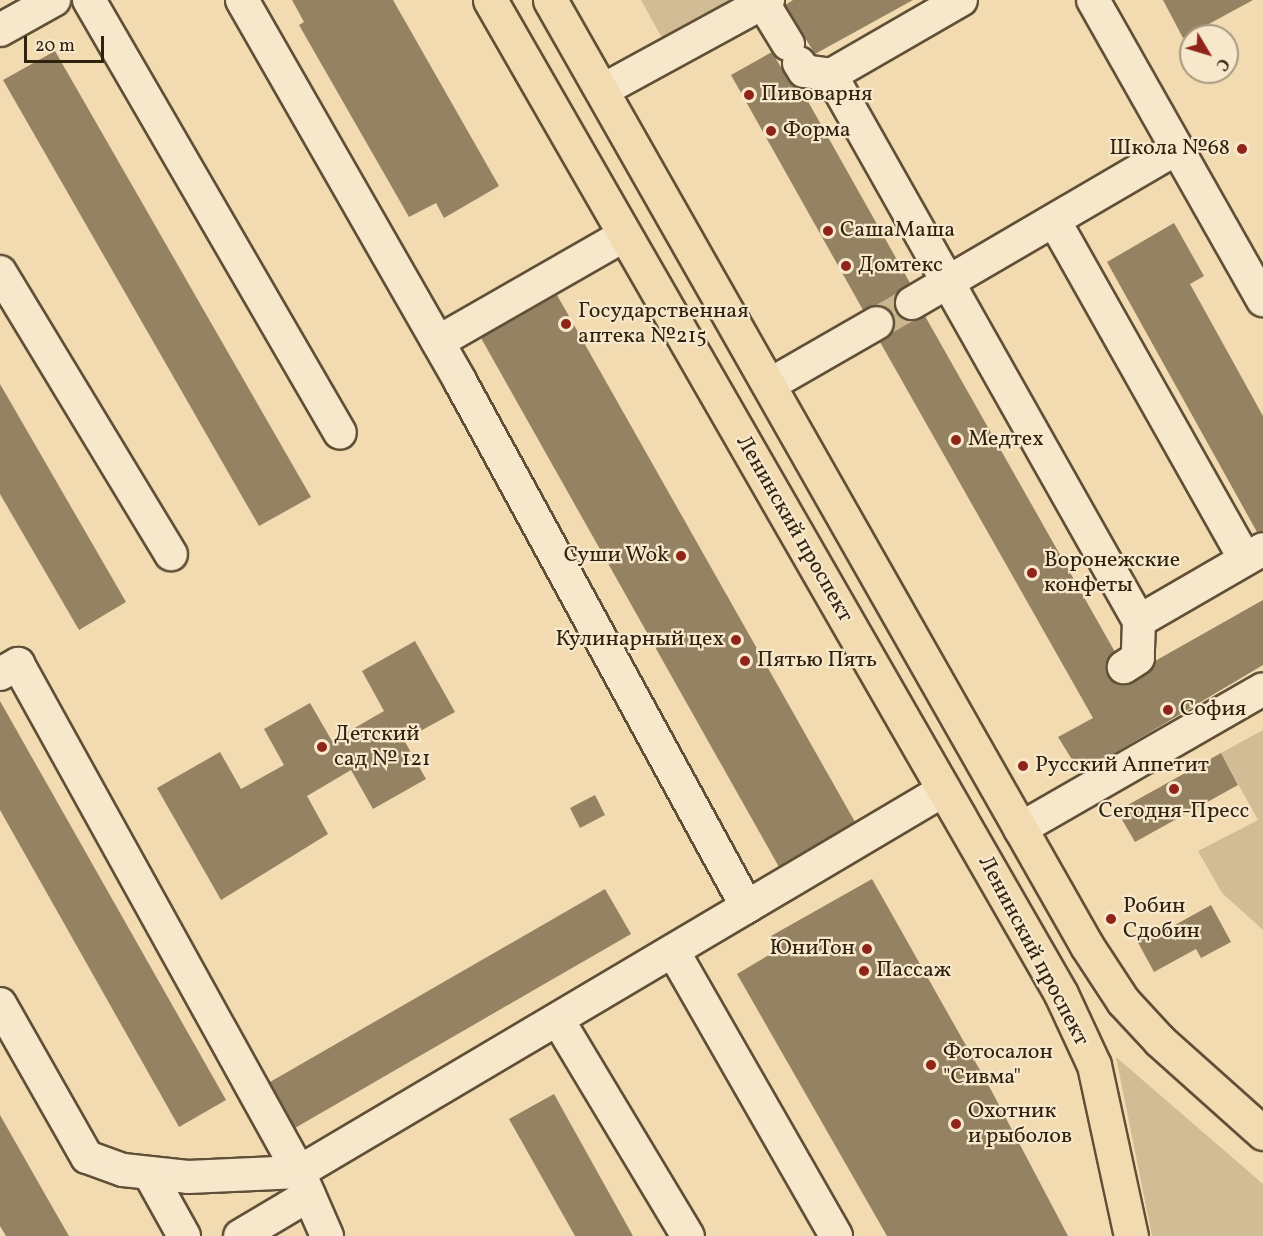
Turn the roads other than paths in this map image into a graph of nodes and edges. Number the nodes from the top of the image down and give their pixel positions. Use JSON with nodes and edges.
{"nodes":[{"id":1,"x":54,"y":0,"type":"edge"},
{"id":2,"x":89,"y":0,"type":"edge"},
{"id":3,"x":242,"y":0,"type":"edge"},
{"id":4,"x":490,"y":0,"type":"edge"},
{"id":5,"x":550,"y":0,"type":"edge"},
{"id":6,"x":960,"y":0,"type":"edge"},
{"id":7,"x":1093,"y":0,"type":"edge"},
{"id":8,"x":766,"y":1,"type":"edge"},
{"id":9,"x":0,"y":30,"type":"edge"},
{"id":10,"x":831,"y":75,"type":"junction"},
{"id":11,"x":603,"y":90,"type":"junction"},
{"id":12,"x":1177,"y":148,"type":"junction"},
{"id":13,"x":1055,"y":222,"type":"junction"},
{"id":14,"x":625,"y":235,"type":"junction"},
{"id":15,"x":0,"y":272,"type":"edge"},
{"id":16,"x":949,"y":284,"type":"junction"},
{"id":17,"x":1263,"y":300,"type":"edge"},
{"id":18,"x":912,"y":303,"type":"tunnel mouth"},
{"id":19,"x":877,"y":323,"type":"tunnel mouth"},
{"id":20,"x":438,"y":342,"type":"junction"},
{"id":21,"x":771,"y":384,"type":"junction"},
{"id":22,"x":340,"y":433,"type":"dead end"},
{"id":23,"x":171,"y":554,"type":"dead end"},
{"id":24,"x":1254,"y":554,"type":"edge"},
{"id":25,"x":1139,"y":621,"type":"junction"},
{"id":26,"x":1124,"y":667,"type":"dead end"},
{"id":27,"x":0,"y":674,"type":"edge"},
{"id":28,"x":1263,"y":689,"type":"edge"},
{"id":29,"x":944,"y":790,"type":"junction"},
{"id":30,"x":1020,"y":829,"type":"junction"},
{"id":31,"x":747,"y":907,"type":"junction"},
{"id":32,"x":673,"y":951,"type":"junction"},
{"id":33,"x":0,"y":1004,"type":"edge"},
{"id":34,"x":558,"y":1020,"type":"junction"},
{"id":35,"x":1263,"y":1132,"type":"edge"},
{"id":36,"x":148,"y":1173,"type":"junction"},
{"id":37,"x":304,"y":1184,"type":"junction"},
{"id":38,"x":184,"y":1236,"type":"edge"},
{"id":39,"x":240,"y":1236,"type":"edge"},
{"id":40,"x":327,"y":1236,"type":"edge"},
{"id":41,"x":688,"y":1236,"type":"edge"},
{"id":42,"x":836,"y":1236,"type":"edge"},
{"id":43,"x":1131,"y":1236,"type":"edge"}],
"edges":[{"from":1,"to":9,"type":"lane"},
{"from":2,"to":22,"type":"lane"},
{"from":3,"to":20,"type":"lane"},
{"from":4,"to":14,"type":"main road","name":"Ленинский проспект"},
{"from":5,"to":11,"type":"main road","name":"Ленинский проспект"},
{"from":6,"to":10,"type":"lane"},
{"from":7,"to":12,"type":"lane"},
{"from":8,"to":10,"type":"lane"},
{"from":8,"to":11,"type":"lane"},
{"from":10,"to":16,"type":"lane"},
{"from":11,"to":21,"type":"main road","name":"Ленинский проспект"},
{"from":12,"to":13,"type":"lane"},
{"from":12,"to":17,"type":"lane"},
{"from":13,"to":16,"type":"lane"},
{"from":13,"to":24,"type":"lane"},
{"from":14,"to":20,"type":"lane"},
{"from":14,"to":29,"type":"main road","name":"Ленинский проспект"},
{"from":15,"to":23,"type":"lane"},
{"from":16,"to":18,"type":"lane"},
{"from":16,"to":25,"type":"lane"},
{"from":19,"to":21,"type":"lane"},
{"from":20,"to":31,"type":"lane"},
{"from":21,"to":30,"type":"main road","name":"Ленинский проспект"},
{"from":24,"to":25,"type":"lane"},
{"from":25,"to":26,"type":"lane"},
{"from":27,"to":37,"type":"lane"},
{"from":28,"to":30,"type":"lane"},
{"from":29,"to":31,"type":"lane"},
{"from":29,"to":43,"type":"main road","name":"Ленинский проспект"},
{"from":30,"to":35,"type":"main road","name":"Ленинский проспект"},
{"from":31,"to":32,"type":"lane"},
{"from":32,"to":34,"type":"lane"},
{"from":32,"to":42,"type":"lane"},
{"from":33,"to":36,"type":"lane"},
{"from":34,"to":37,"type":"lane"},
{"from":34,"to":41,"type":"lane"},
{"from":36,"to":37,"type":"lane"},
{"from":36,"to":38,"type":"lane"},
{"from":37,"to":39,"type":"lane"},
{"from":37,"to":40,"type":"lane"}]}
